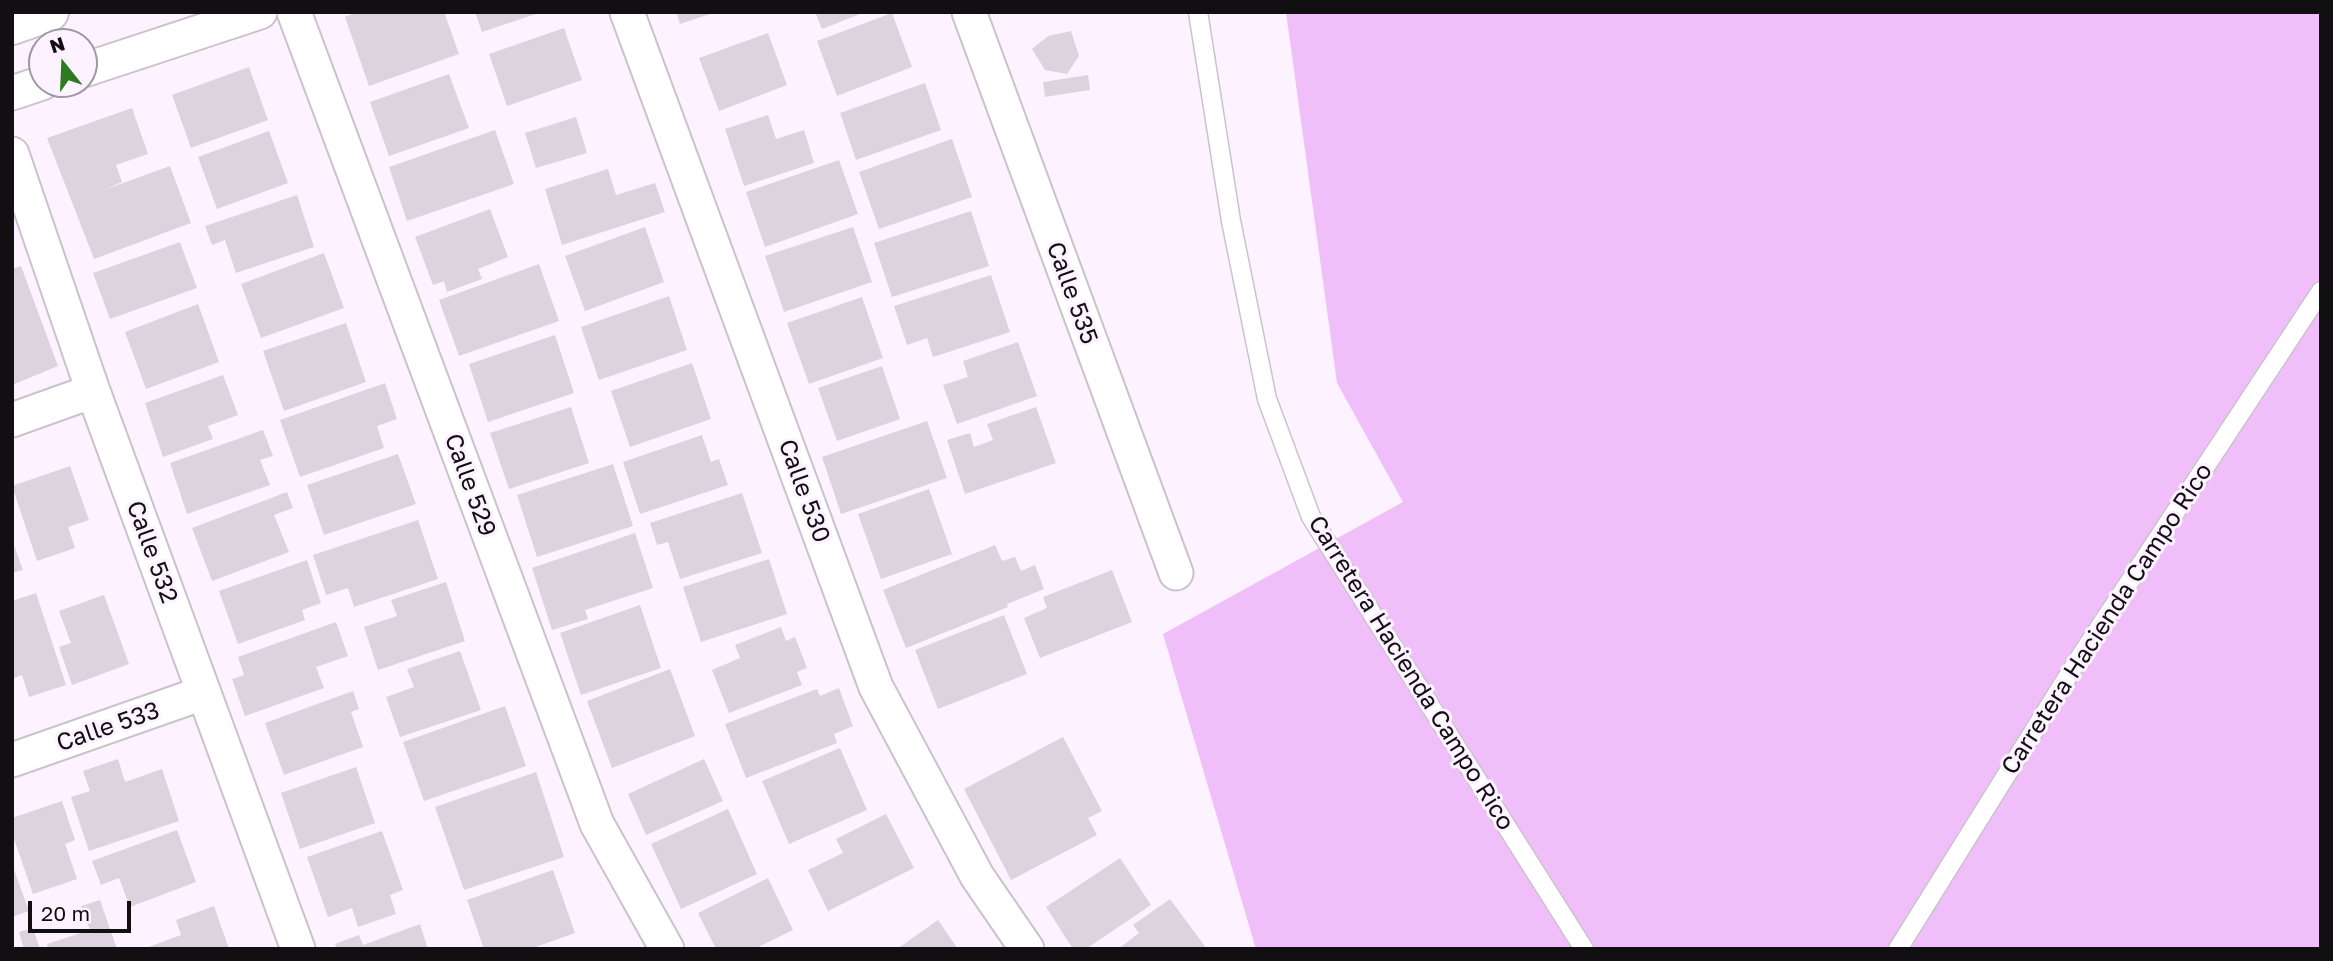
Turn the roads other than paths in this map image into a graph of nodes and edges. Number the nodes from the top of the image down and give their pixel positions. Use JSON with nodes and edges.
{"nodes":[{"id":1,"x":49,"y":12,"type":"edge"},
{"id":2,"x":260,"y":12,"type":"edge"},
{"id":3,"x":294,"y":12,"type":"edge"},
{"id":4,"x":627,"y":12,"type":"edge"},
{"id":5,"x":969,"y":12,"type":"edge"},
{"id":6,"x":1198,"y":12,"type":"edge"},
{"id":7,"x":12,"y":25,"type":"edge"},
{"id":8,"x":98,"y":65,"type":"edge"},
{"id":9,"x":12,"y":154,"type":"edge"},
{"id":10,"x":2321,"y":291,"type":"edge"},
{"id":11,"x":93,"y":391,"type":"junction"},
{"id":12,"x":12,"y":420,"type":"edge"},
{"id":13,"x":1175,"y":573,"type":"dead end"},
{"id":14,"x":203,"y":693,"type":"junction"},
{"id":15,"x":12,"y":760,"type":"edge"},
{"id":16,"x":298,"y":949,"type":"edge"},
{"id":17,"x":667,"y":949,"type":"edge"},
{"id":18,"x":1027,"y":949,"type":"edge"},
{"id":19,"x":1584,"y":949,"type":"edge"},
{"id":20,"x":1898,"y":949,"type":"edge"}],
"edges":[{"from":1,"to":7,"type":"street"},
{"from":2,"to":8,"type":"street"},
{"from":3,"to":17,"type":"street","name":"Calle 529"},
{"from":4,"to":18,"type":"street","name":"Calle 530"},
{"from":5,"to":13,"type":"street","name":"Calle 535"},
{"from":6,"to":19,"type":"lane","name":"Carretera Hacienda Campo Rico"},
{"from":9,"to":11,"type":"street","name":"Calle 532"},
{"from":10,"to":20,"type":"lane","name":"Carretera Hacienda Campo Rico"},
{"from":11,"to":12,"type":"street"},
{"from":11,"to":14,"type":"street","name":"Calle 532"},
{"from":14,"to":15,"type":"street","name":"Calle 533"},
{"from":14,"to":16,"type":"street","name":"Calle 532"}]}
